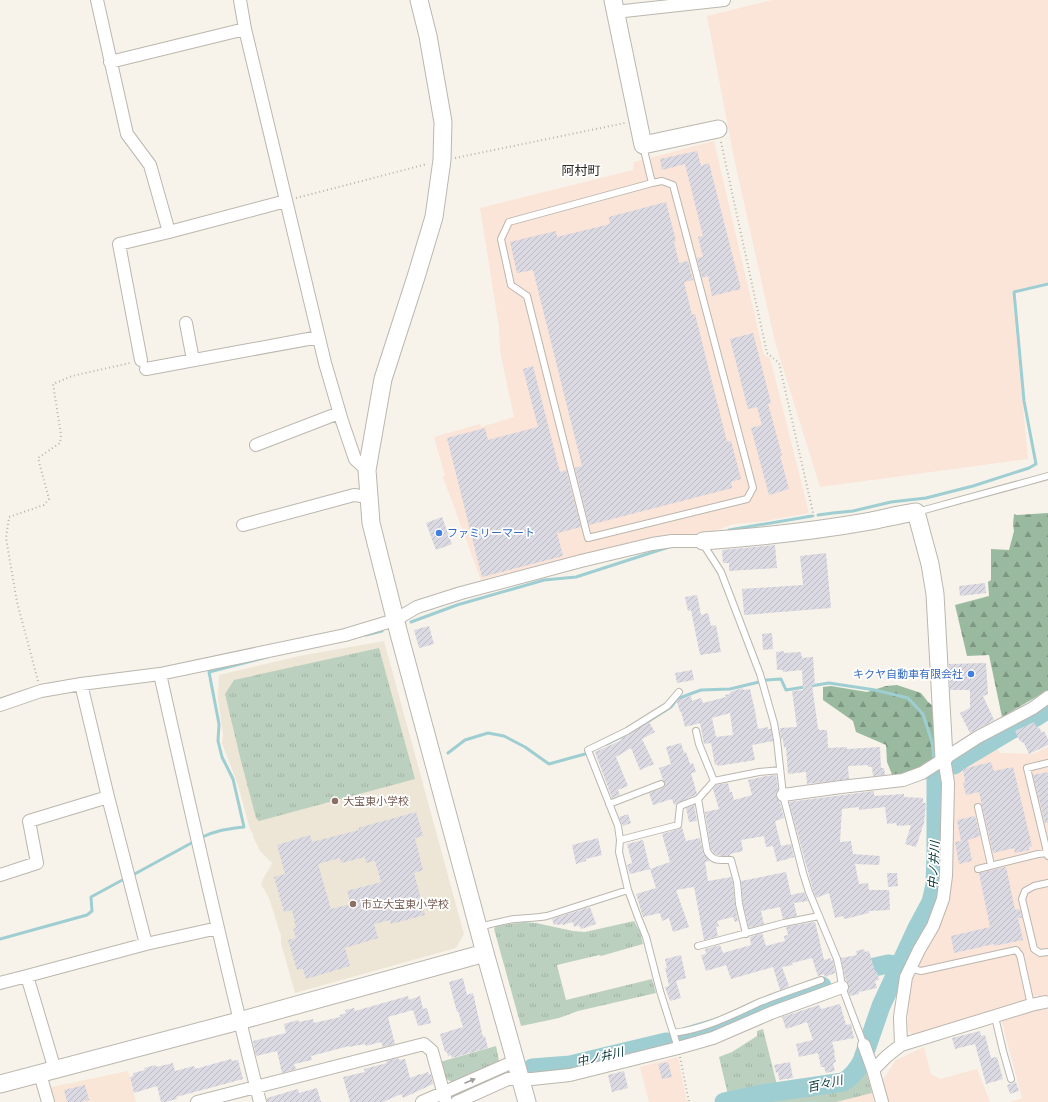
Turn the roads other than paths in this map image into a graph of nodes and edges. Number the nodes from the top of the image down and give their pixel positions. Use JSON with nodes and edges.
{"nodes":[{"id":1,"x":97,"y":0,"type":"edge"},
{"id":2,"x":240,"y":0,"type":"edge"},
{"id":3,"x":419,"y":0,"type":"edge"},
{"id":4,"x":724,"y":0,"type":"edge"},
{"id":5,"x":614,"y":6,"type":"edge"},
{"id":6,"x":245,"y":29,"type":"junction"},
{"id":7,"x":110,"y":62,"type":"junction"},
{"id":8,"x":718,"y":129,"type":"road end"},
{"id":9,"x":643,"y":145,"type":"junction"},
{"id":10,"x":652,"y":183,"type":"junction"},
{"id":11,"x":286,"y":201,"type":"junction"},
{"id":12,"x":169,"y":232,"type":"junction"},
{"id":13,"x":186,"y":323,"type":"dead end"},
{"id":14,"x":318,"y":337,"type":"junction"},
{"id":15,"x":193,"y":360,"type":"junction"},
{"id":16,"x":339,"y":413,"type":"junction"},
{"id":17,"x":256,"y":445,"type":"dead end"},
{"id":18,"x":367,"y":470,"type":"junction"},
{"id":19,"x":1048,"y":476,"type":"edge"},
{"id":20,"x":369,"y":497,"type":"junction"},
{"id":21,"x":916,"y":512,"type":"junction"},
{"id":22,"x":243,"y":524,"type":"dead end"},
{"id":23,"x":703,"y":541,"type":"junction"},
{"id":24,"x":395,"y":620,"type":"junction"},
{"id":25,"x":160,"y":674,"type":"junction"},
{"id":26,"x":81,"y":684,"type":"junction"},
{"id":27,"x":679,"y":692,"type":"dead end"},
{"id":28,"x":1048,"y":697,"type":"edge"},
{"id":29,"x":0,"y":705,"type":"edge"},
{"id":30,"x":696,"y":731,"type":"dead end"},
{"id":31,"x":944,"y":758,"type":"junction"},
{"id":32,"x":1048,"y":763,"type":"edge"},
{"id":33,"x":780,"y":770,"type":"junction"},
{"id":34,"x":714,"y":781,"type":"junction"},
{"id":35,"x":661,"y":784,"type":"dead end"},
{"id":36,"x":783,"y":795,"type":"junction"},
{"id":37,"x":108,"y":796,"type":"junction"},
{"id":38,"x":698,"y":799,"type":"junction"},
{"id":39,"x":609,"y":804,"type":"junction"},
{"id":40,"x":978,"y":807,"type":"dead end"},
{"id":41,"x":620,"y":840,"type":"junction"},
{"id":42,"x":1048,"y":854,"type":"edge"},
{"id":43,"x":991,"y":865,"type":"junction"},
{"id":44,"x":978,"y":868,"type":"dead end"},
{"id":45,"x":0,"y":875,"type":"edge"},
{"id":46,"x":1048,"y":883,"type":"edge"},
{"id":47,"x":628,"y":890,"type":"junction"},
{"id":48,"x":819,"y":916,"type":"junction"},
{"id":49,"x":478,"y":927,"type":"junction"},
{"id":50,"x":218,"y":928,"type":"junction"},
{"id":51,"x":746,"y":934,"type":"junction"},
{"id":52,"x":146,"y":944,"type":"junction"},
{"id":53,"x":698,"y":946,"type":"dead end"},
{"id":54,"x":1048,"y":952,"type":"edge"},
{"id":55,"x":485,"y":953,"type":"junction"},
{"id":56,"x":909,"y":968,"type":"junction"},
{"id":57,"x":27,"y":976,"type":"junction"},
{"id":58,"x":821,"y":980,"type":"dead end"},
{"id":59,"x":0,"y":983,"type":"edge"},
{"id":60,"x":842,"y":987,"type":"junction"},
{"id":61,"x":788,"y":998,"type":"junction"},
{"id":62,"x":1046,"y":1002,"type":"edge"},
{"id":63,"x":1031,"y":1006,"type":"junction"},
{"id":64,"x":995,"y":1017,"type":"junction"},
{"id":65,"x":239,"y":1021,"type":"junction"},
{"id":66,"x":673,"y":1033,"type":"junction"},
{"id":67,"x":864,"y":1045,"type":"joint"},
{"id":68,"x":901,"y":1045,"type":"junction"},
{"id":69,"x":678,"y":1048,"type":"junction"},
{"id":70,"x":515,"y":1061,"type":"junction"},
{"id":71,"x":873,"y":1070,"type":"junction"},
{"id":72,"x":48,"y":1072,"type":"junction"},
{"id":73,"x":521,"y":1079,"type":"junction"},
{"id":74,"x":1011,"y":1079,"type":"dead end"},
{"id":75,"x":0,"y":1084,"type":"edge"},
{"id":76,"x":256,"y":1086,"type":"junction"},
{"id":77,"x":445,"y":1097,"type":"edge"},
{"id":78,"x":48,"y":1102,"type":"edge"},
{"id":79,"x":197,"y":1102,"type":"edge"},
{"id":80,"x":260,"y":1102,"type":"edge"},
{"id":81,"x":422,"y":1102,"type":"edge"},
{"id":82,"x":457,"y":1102,"type":"edge"},
{"id":83,"x":527,"y":1102,"type":"edge"},
{"id":84,"x":882,"y":1102,"type":"edge"}],
"edges":[{"from":1,"to":7,"type":"street"},
{"from":2,"to":6,"type":"street"},
{"from":3,"to":18,"type":"street"},
{"from":4,"to":5,"type":"street"},
{"from":5,"to":9,"type":"street"},
{"from":6,"to":7,"type":"street"},
{"from":6,"to":11,"type":"street"},
{"from":7,"to":12,"type":"street"},
{"from":8,"to":9,"type":"street"},
{"from":9,"to":10,"type":"lane"},
{"from":10,"to":10,"type":"lane"},
{"from":11,"to":12,"type":"street"},
{"from":11,"to":14,"type":"street"},
{"from":12,"to":15,"type":"street"},
{"from":13,"to":15,"type":"street"},
{"from":14,"to":15,"type":"street"},
{"from":14,"to":16,"type":"street"},
{"from":16,"to":17,"type":"street"},
{"from":16,"to":18,"type":"street"},
{"from":18,"to":20,"type":"street"},
{"from":19,"to":21,"type":"lane"},
{"from":20,"to":22,"type":"street"},
{"from":20,"to":24,"type":"street"},
{"from":21,"to":23,"type":"street"},
{"from":21,"to":31,"type":"street"},
{"from":23,"to":24,"type":"street"},
{"from":23,"to":33,"type":"lane"},
{"from":24,"to":25,"type":"street"},
{"from":24,"to":49,"type":"street"},
{"from":25,"to":26,"type":"street"},
{"from":25,"to":50,"type":"street"},
{"from":26,"to":29,"type":"street"},
{"from":26,"to":37,"type":"street"},
{"from":27,"to":39,"type":"lane"},
{"from":28,"to":31,"type":"street"},
{"from":30,"to":34,"type":"lane"},
{"from":31,"to":36,"type":"street"},
{"from":31,"to":56,"type":"street"},
{"from":32,"to":42,"type":"lane"},
{"from":33,"to":34,"type":"lane"},
{"from":33,"to":36,"type":"lane"},
{"from":34,"to":38,"type":"lane"},
{"from":35,"to":39,"type":"lane"},
{"from":36,"to":48,"type":"lane"},
{"from":37,"to":45,"type":"street"},
{"from":37,"to":52,"type":"street"},
{"from":38,"to":41,"type":"lane"},
{"from":38,"to":51,"type":"lane"},
{"from":39,"to":41,"type":"lane"},
{"from":40,"to":43,"type":"lane"},
{"from":41,"to":47,"type":"lane"},
{"from":42,"to":43,"type":"lane"},
{"from":43,"to":44,"type":"lane"},
{"from":46,"to":54,"type":"lane"},
{"from":47,"to":49,"type":"lane"},
{"from":47,"to":66,"type":"lane"},
{"from":48,"to":51,"type":"lane"},
{"from":48,"to":60,"type":"lane"},
{"from":49,"to":55,"type":"street"},
{"from":50,"to":52,"type":"street"},
{"from":50,"to":65,"type":"street"},
{"from":51,"to":53,"type":"lane"},
{"from":52,"to":57,"type":"street"},
{"from":55,"to":65,"type":"street"},
{"from":55,"to":70,"type":"street"},
{"from":56,"to":63,"type":"lane"},
{"from":56,"to":68,"type":"street"},
{"from":57,"to":59,"type":"street"},
{"from":57,"to":72,"type":"street"},
{"from":58,"to":61,"type":"lane"},
{"from":60,"to":61,"type":"street"},
{"from":60,"to":67,"type":"lane"},
{"from":61,"to":66,"type":"lane"},
{"from":61,"to":69,"type":"street"},
{"from":62,"to":63,"type":"street"},
{"from":63,"to":64,"type":"street"},
{"from":64,"to":68,"type":"street"},
{"from":64,"to":74,"type":"lane"},
{"from":65,"to":72,"type":"street"},
{"from":65,"to":76,"type":"street"},
{"from":66,"to":69,"type":"lane"},
{"from":67,"to":71,"type":"street"},
{"from":68,"to":71,"type":"street"},
{"from":69,"to":73,"type":"street"},
{"from":70,"to":73,"type":"street"},
{"from":77,"to":70,"type":"street","one_way":true},
{"from":71,"to":84,"type":"street"},
{"from":72,"to":75,"type":"street"},
{"from":72,"to":78,"type":"street"},
{"from":73,"to":82,"type":"street"},
{"from":73,"to":83,"type":"street"},
{"from":76,"to":77,"type":"street"},
{"from":76,"to":79,"type":"street"},
{"from":76,"to":80,"type":"street"},
{"from":77,"to":81,"type":"street"}]}
